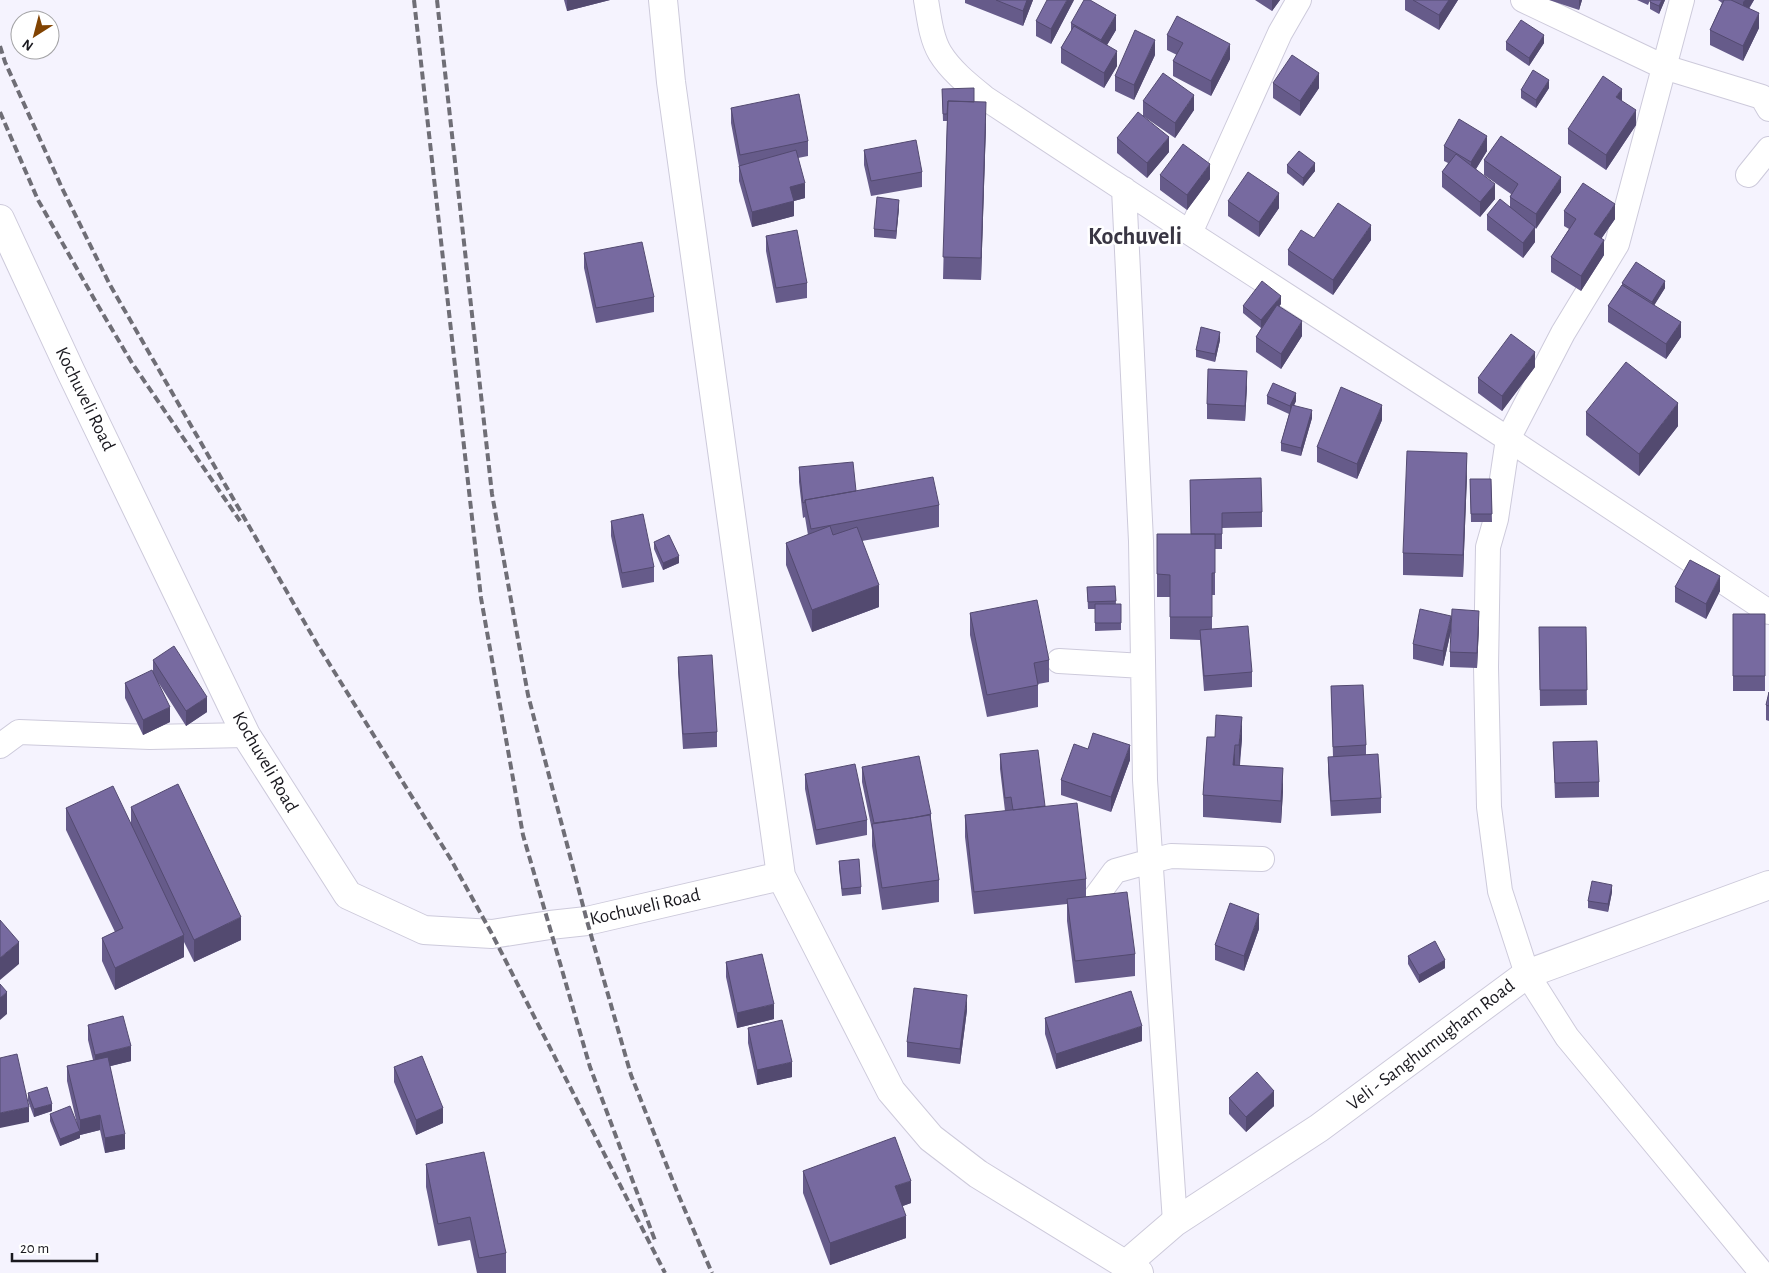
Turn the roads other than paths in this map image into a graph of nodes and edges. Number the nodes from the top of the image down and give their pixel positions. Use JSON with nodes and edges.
{"nodes":[{"id":1,"x":663,"y":0,"type":"edge"},
{"id":2,"x":926,"y":0,"type":"edge"},
{"id":3,"x":1298,"y":0,"type":"edge"},
{"id":4,"x":1523,"y":0,"type":"edge"},
{"id":5,"x":1682,"y":0,"type":"edge"},
{"id":6,"x":1664,"y":67,"type":"junction"},
{"id":7,"x":1769,"y":109,"type":"edge"},
{"id":8,"x":1769,"y":149,"type":"edge"},
{"id":9,"x":1748,"y":175,"type":"dead end"},
{"id":10,"x":1124,"y":189,"type":"junction"},
{"id":11,"x":0,"y":219,"type":"edge"},
{"id":12,"x":1190,"y":233,"type":"junction"},
{"id":13,"x":1508,"y":439,"type":"junction"},
{"id":14,"x":1769,"y":612,"type":"edge"},
{"id":15,"x":1059,"y":662,"type":"dead end"},
{"id":16,"x":1143,"y":666,"type":"junction"},
{"id":17,"x":246,"y":736,"type":"junction"},
{"id":18,"x":0,"y":746,"type":"edge"},
{"id":19,"x":1262,"y":859,"type":"dead end"},
{"id":20,"x":1151,"y":861,"type":"junction"},
{"id":21,"x":781,"y":876,"type":"junction"},
{"id":22,"x":1769,"y":885,"type":"edge"},
{"id":23,"x":1095,"y":898,"type":"edge"},
{"id":24,"x":1526,"y":974,"type":"junction"},
{"id":25,"x":1175,"y":1222,"type":"junction"},
{"id":26,"x":1132,"y":1269,"type":"edge"},
{"id":27,"x":1762,"y":1273,"type":"edge"}],
"edges":[{"from":1,"to":21,"type":"main road"},
{"from":2,"to":10,"type":"street"},
{"from":3,"to":12,"type":"street"},
{"from":4,"to":6,"type":"street"},
{"from":5,"to":6,"type":"street"},
{"from":6,"to":7,"type":"street"},
{"from":6,"to":13,"type":"street"},
{"from":8,"to":9,"type":"street"},
{"from":10,"to":12,"type":"street"},
{"from":10,"to":16,"type":"street"},
{"from":11,"to":17,"type":"main road","name":"Kochuveli Road"},
{"from":12,"to":13,"type":"street"},
{"from":13,"to":14,"type":"street"},
{"from":13,"to":24,"type":"street"},
{"from":15,"to":16,"type":"street"},
{"from":16,"to":20,"type":"street"},
{"from":17,"to":18,"type":"street"},
{"from":17,"to":21,"type":"main road","name":"Kochuveli Road"},
{"from":19,"to":20,"type":"street"},
{"from":20,"to":23,"type":"street"},
{"from":20,"to":25,"type":"street"},
{"from":21,"to":26,"type":"main road"},
{"from":22,"to":24,"type":"main road","name":"Veli - Sanghumugham Road"},
{"from":24,"to":25,"type":"main road","name":"Veli - Sanghumugham Road"},
{"from":24,"to":27,"type":"street"},
{"from":25,"to":26,"type":"main road","name":"Veli - Sanghumugham Road"}]}
